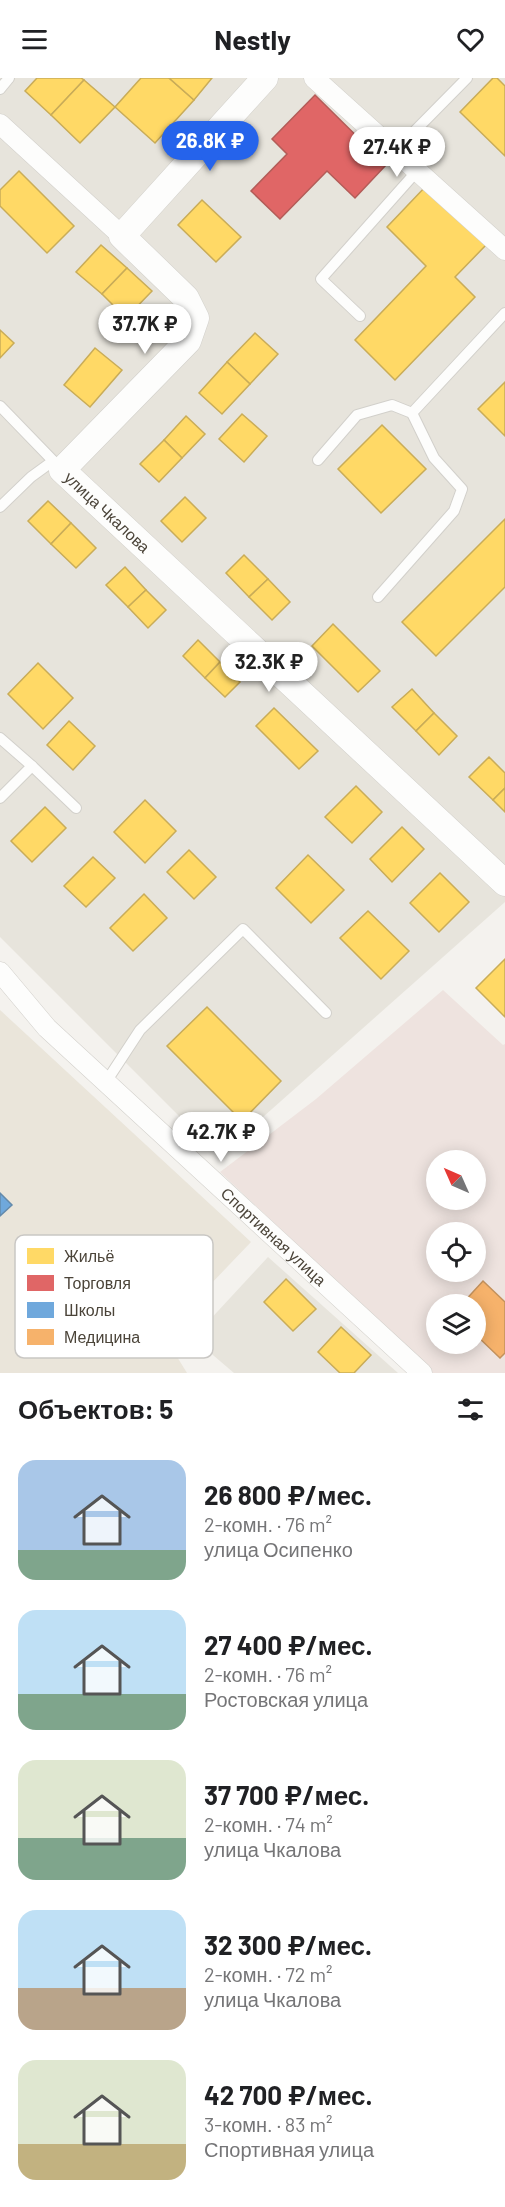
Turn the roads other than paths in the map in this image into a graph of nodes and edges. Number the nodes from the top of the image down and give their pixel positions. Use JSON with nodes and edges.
{"nodes":[{"id":1,"x":9,"y":78,"type":"edge"},
{"id":2,"x":265,"y":78,"type":"edge"},
{"id":3,"x":314,"y":78,"type":"edge"},
{"id":4,"x":467,"y":78,"type":"edge"},
{"id":5,"x":0,"y":89,"type":"edge"},
{"id":6,"x":0,"y":124,"type":"edge"},
{"id":7,"x":395,"y":151,"type":"junction"},
{"id":8,"x":417,"y":171,"type":"junction"},
{"id":9,"x":122,"y":236,"type":"junction"},
{"id":10,"x":505,"y":250,"type":"edge"},
{"id":11,"x":505,"y":314,"type":"edge"},
{"id":12,"x":360,"y":316,"type":"dead end"},
{"id":13,"x":0,"y":406,"type":"edge"},
{"id":14,"x":412,"y":413,"type":"junction"},
{"id":15,"x":318,"y":460,"type":"dead end"},
{"id":16,"x":57,"y":466,"type":"junction"},
{"id":17,"x":0,"y":507,"type":"edge"},
{"id":18,"x":378,"y":597,"type":"dead end"},
{"id":19,"x":0,"y":738,"type":"edge"},
{"id":20,"x":32,"y":766,"type":"junction"},
{"id":21,"x":0,"y":798,"type":"edge"},
{"id":22,"x":76,"y":808,"type":"dead end"},
{"id":23,"x":505,"y":883,"type":"edge"},
{"id":24,"x":0,"y":972,"type":"edge"},
{"id":25,"x":326,"y":1013,"type":"dead end"},
{"id":26,"x":106,"y":1082,"type":"junction"},
{"id":27,"x":422,"y":1373,"type":"edge"}],
"edges":[{"from":1,"to":5,"type":"lane"},
{"from":2,"to":9,"type":"street"},
{"from":3,"to":7,"type":"street"},
{"from":4,"to":7,"type":"lane"},
{"from":6,"to":9,"type":"street","name":"улица Чкалова"},
{"from":7,"to":8,"type":"street"},
{"from":8,"to":10,"type":"street"},
{"from":8,"to":12,"type":"lane"},
{"from":9,"to":16,"type":"street","name":"улица Чкалова"},
{"from":11,"to":14,"type":"lane"},
{"from":13,"to":16,"type":"lane"},
{"from":14,"to":15,"type":"lane"},
{"from":14,"to":18,"type":"lane"},
{"from":16,"to":17,"type":"lane"},
{"from":16,"to":23,"type":"street","name":"улица Чкалова"},
{"from":19,"to":20,"type":"lane"},
{"from":20,"to":21,"type":"lane"},
{"from":20,"to":22,"type":"lane"},
{"from":24,"to":26,"type":"street","name":"Спортивная улица"},
{"from":25,"to":26,"type":"lane"},
{"from":26,"to":27,"type":"street","name":"Спортивная улица"}]}
